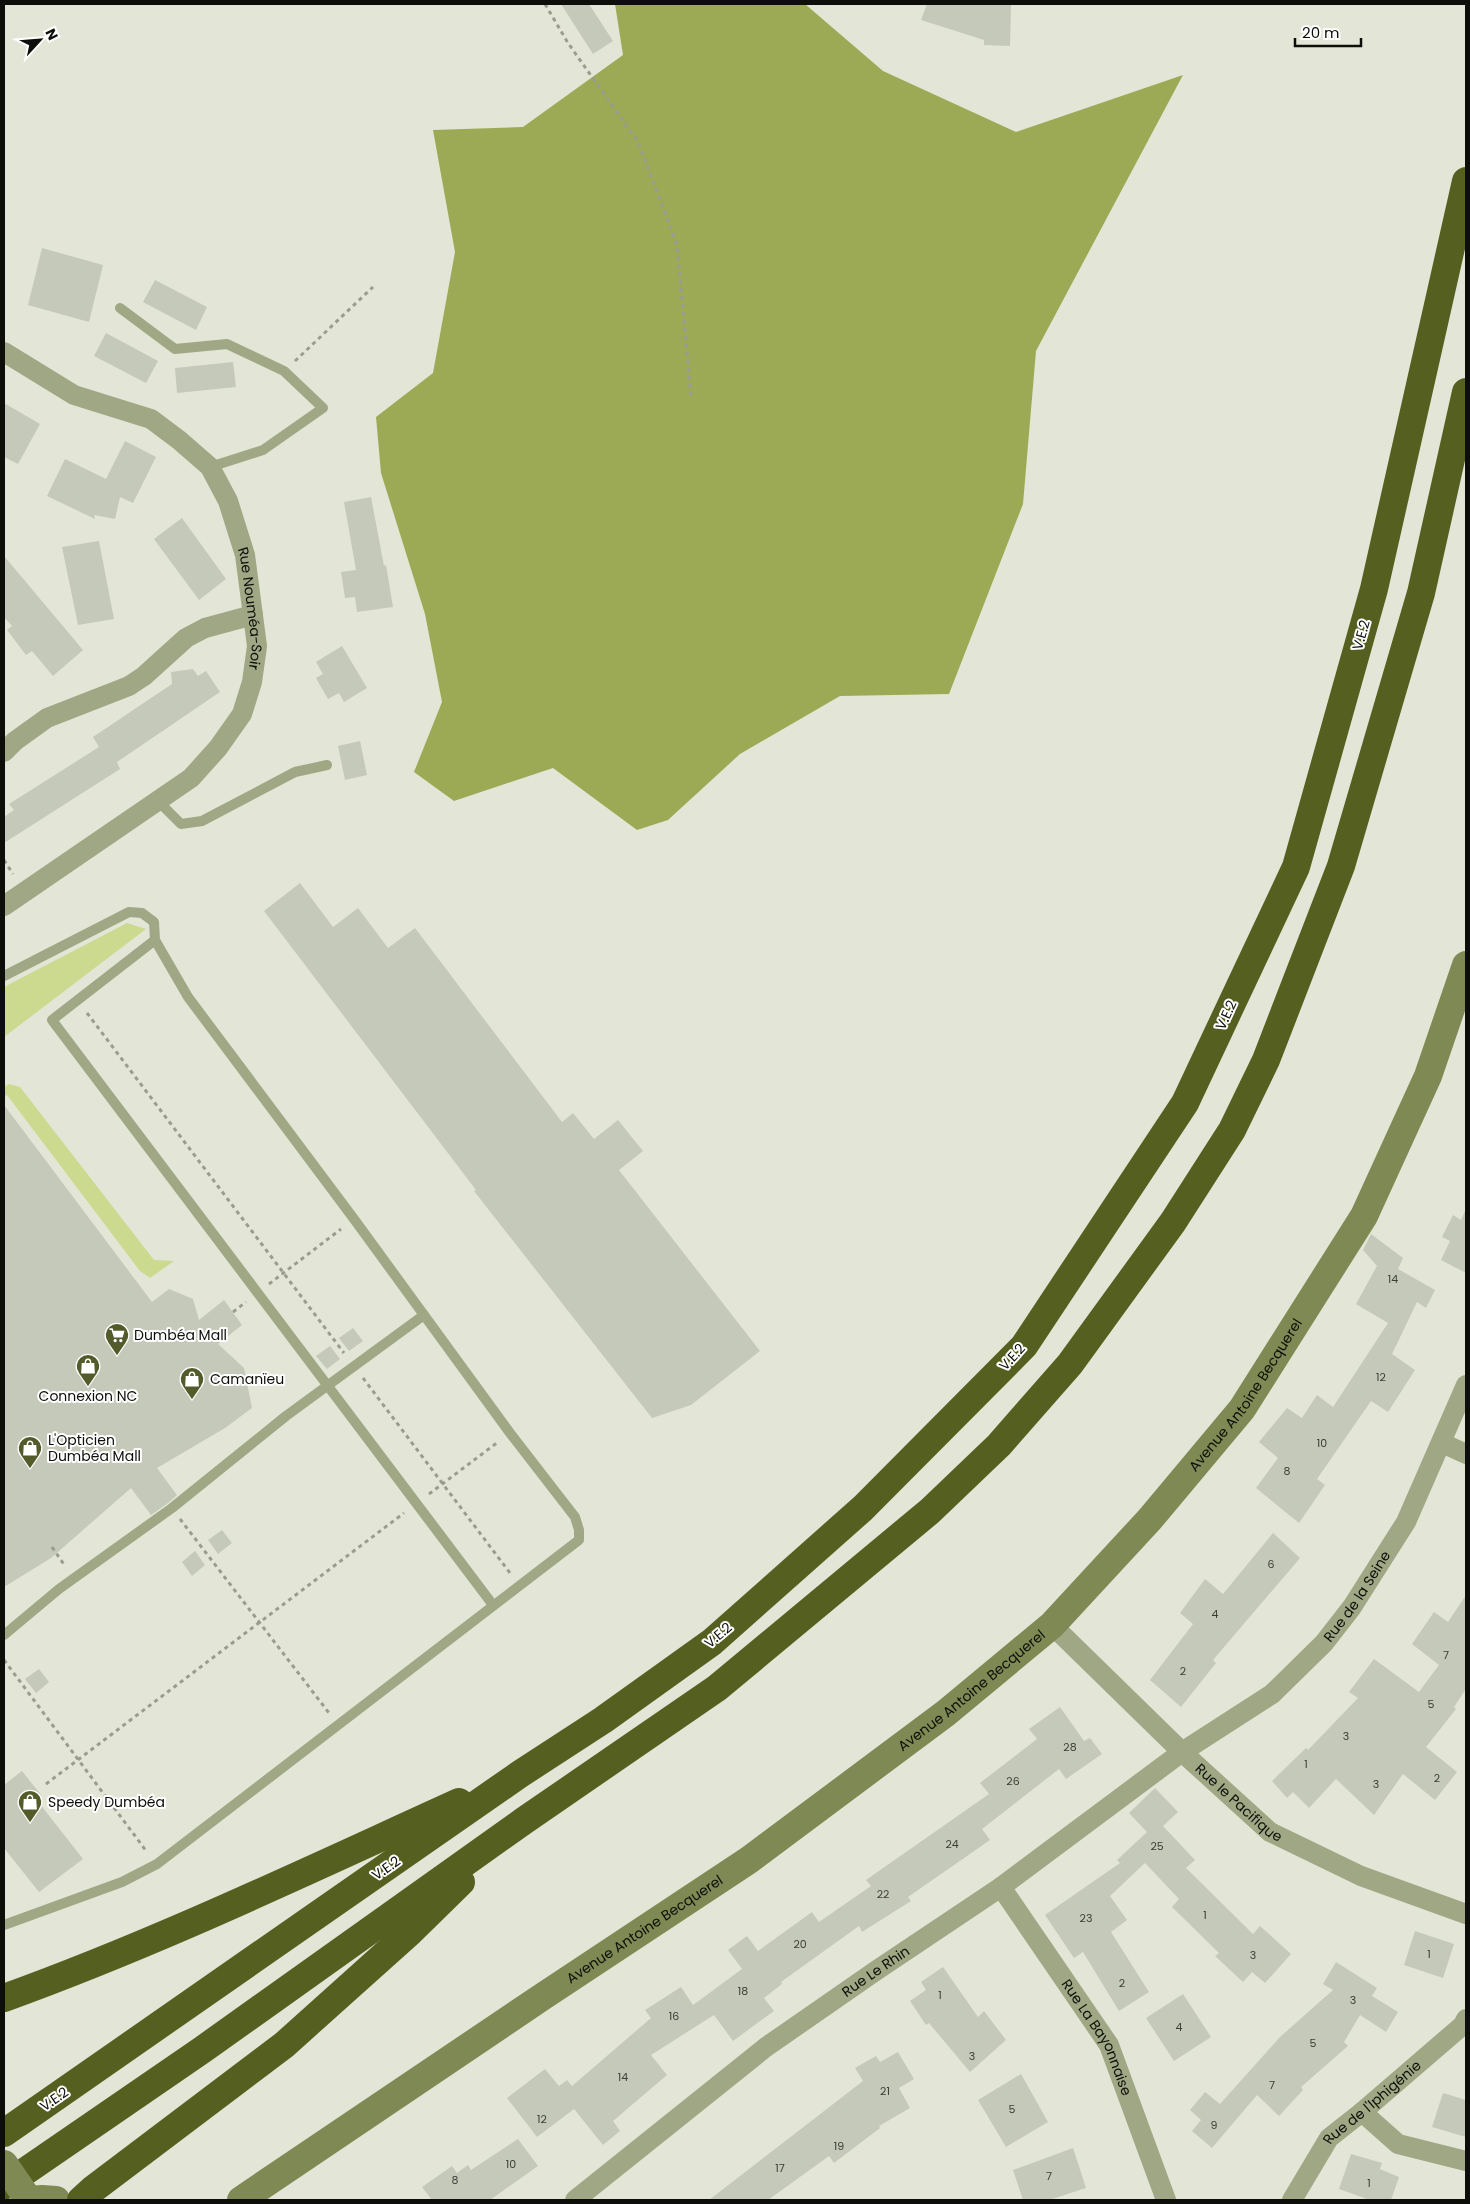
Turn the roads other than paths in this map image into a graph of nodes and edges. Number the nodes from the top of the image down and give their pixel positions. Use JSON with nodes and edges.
{"nodes":[{"id":1,"x":1466,"y":181,"type":"edge"},
{"id":2,"x":120,"y":308,"type":"dead end"},
{"id":3,"x":4,"y":352,"type":"edge"},
{"id":4,"x":1466,"y":392,"type":"edge"},
{"id":5,"x":210,"y":467,"type":"junction"},
{"id":6,"x":253,"y":614,"type":"junction"},
{"id":7,"x":4,"y":752,"type":"edge"},
{"id":8,"x":327,"y":765,"type":"dead end"},
{"id":9,"x":158,"y":801,"type":"junction"},
{"id":10,"x":4,"y":906,"type":"edge"},
{"id":11,"x":156,"y":940,"type":"junction"},
{"id":12,"x":1466,"y":965,"type":"edge"},
{"id":13,"x":4,"y":976,"type":"edge"},
{"id":14,"x":424,"y":1315,"type":"junction"},
{"id":15,"x":1466,"y":1385,"type":"edge"},
{"id":16,"x":327,"y":1386,"type":"junction"},
{"id":17,"x":1442,"y":1443,"type":"junction"},
{"id":18,"x":1466,"y":1454,"type":"edge"},
{"id":19,"x":493,"y":1606,"type":"junction"},
{"id":20,"x":1052,"y":1626,"type":"junction"},
{"id":21,"x":4,"y":1636,"type":"edge"},
{"id":22,"x":1182,"y":1752,"type":"junction"},
{"id":23,"x":520,"y":1774,"type":"junction"},
{"id":24,"x":525,"y":1820,"type":"junction"},
{"id":25,"x":1001,"y":1887,"type":"junction"},
{"id":26,"x":1466,"y":1914,"type":"edge"},
{"id":27,"x":4,"y":1925,"type":"edge"},
{"id":28,"x":4,"y":1998,"type":"edge"},
{"id":29,"x":1466,"y":2019,"type":"edge"},
{"id":30,"x":1362,"y":2112,"type":"junction"},
{"id":31,"x":4,"y":2133,"type":"edge"},
{"id":32,"x":1466,"y":2161,"type":"edge"},
{"id":33,"x":4,"y":2164,"type":"edge"},
{"id":34,"x":4,"y":2186,"type":"edge"},
{"id":35,"x":30,"y":2200,"type":"edge"},
{"id":36,"x":56,"y":2200,"type":"edge"},
{"id":37,"x":81,"y":2200,"type":"edge"},
{"id":38,"x":241,"y":2200,"type":"edge"},
{"id":39,"x":575,"y":2200,"type":"edge"},
{"id":40,"x":1166,"y":2200,"type":"edge"},
{"id":41,"x":1292,"y":2200,"type":"edge"}],
"edges":[{"from":1,"to":23,"type":"highway","name":"V.E.2"},
{"from":2,"to":5,"type":"lane"},
{"from":3,"to":5,"type":"street","name":"Rue Nouméa-Soir"},
{"from":4,"to":24,"type":"highway"},
{"from":5,"to":6,"type":"street","name":"Rue Nouméa-Soir"},
{"from":6,"to":7,"type":"street"},
{"from":6,"to":9,"type":"street","name":"Rue Nouméa-Soir"},
{"from":8,"to":9,"type":"lane"},
{"from":9,"to":10,"type":"street","name":"Rue Nouméa-Soir"},
{"from":11,"to":13,"type":"lane"},
{"from":11,"to":14,"type":"lane"},
{"from":11,"to":16,"type":"lane"},
{"from":12,"to":20,"type":"street","name":"Avenue Antoine Becquerel"},
{"from":14,"to":16,"type":"lane"},
{"from":14,"to":19,"type":"lane"},
{"from":15,"to":17,"type":"street","name":"Rue de la Seine"},
{"from":16,"to":19,"type":"lane"},
{"from":16,"to":21,"type":"lane"},
{"from":17,"to":18,"type":"street"},
{"from":17,"to":22,"type":"street","name":"Rue de la Seine"},
{"from":19,"to":27,"type":"lane"},
{"from":20,"to":22,"type":"street","name":"Rue le Pacifique"},
{"from":20,"to":38,"type":"street","name":"Avenue Antoine Becquerel"},
{"from":22,"to":25,"type":"street","name":"Rue Le Rhin"},
{"from":22,"to":26,"type":"street","name":"Rue le Pacifique"},
{"from":23,"to":28,"type":"highway"},
{"from":23,"to":31,"type":"highway","name":"V.E.2"},
{"from":24,"to":34,"type":"highway"},
{"from":24,"to":37,"type":"highway"},
{"from":25,"to":39,"type":"street","name":"Rue Le Rhin"},
{"from":25,"to":40,"type":"street","name":"Rue La Bayonnaise"},
{"from":29,"to":30,"type":"street","name":"Rue de l'Iphigénie"},
{"from":30,"to":32,"type":"street"},
{"from":30,"to":41,"type":"street","name":"Rue de l'Iphigénie"},
{"from":33,"to":35,"type":"street","bridge":true},
{"from":35,"to":36,"type":"street"}]}
